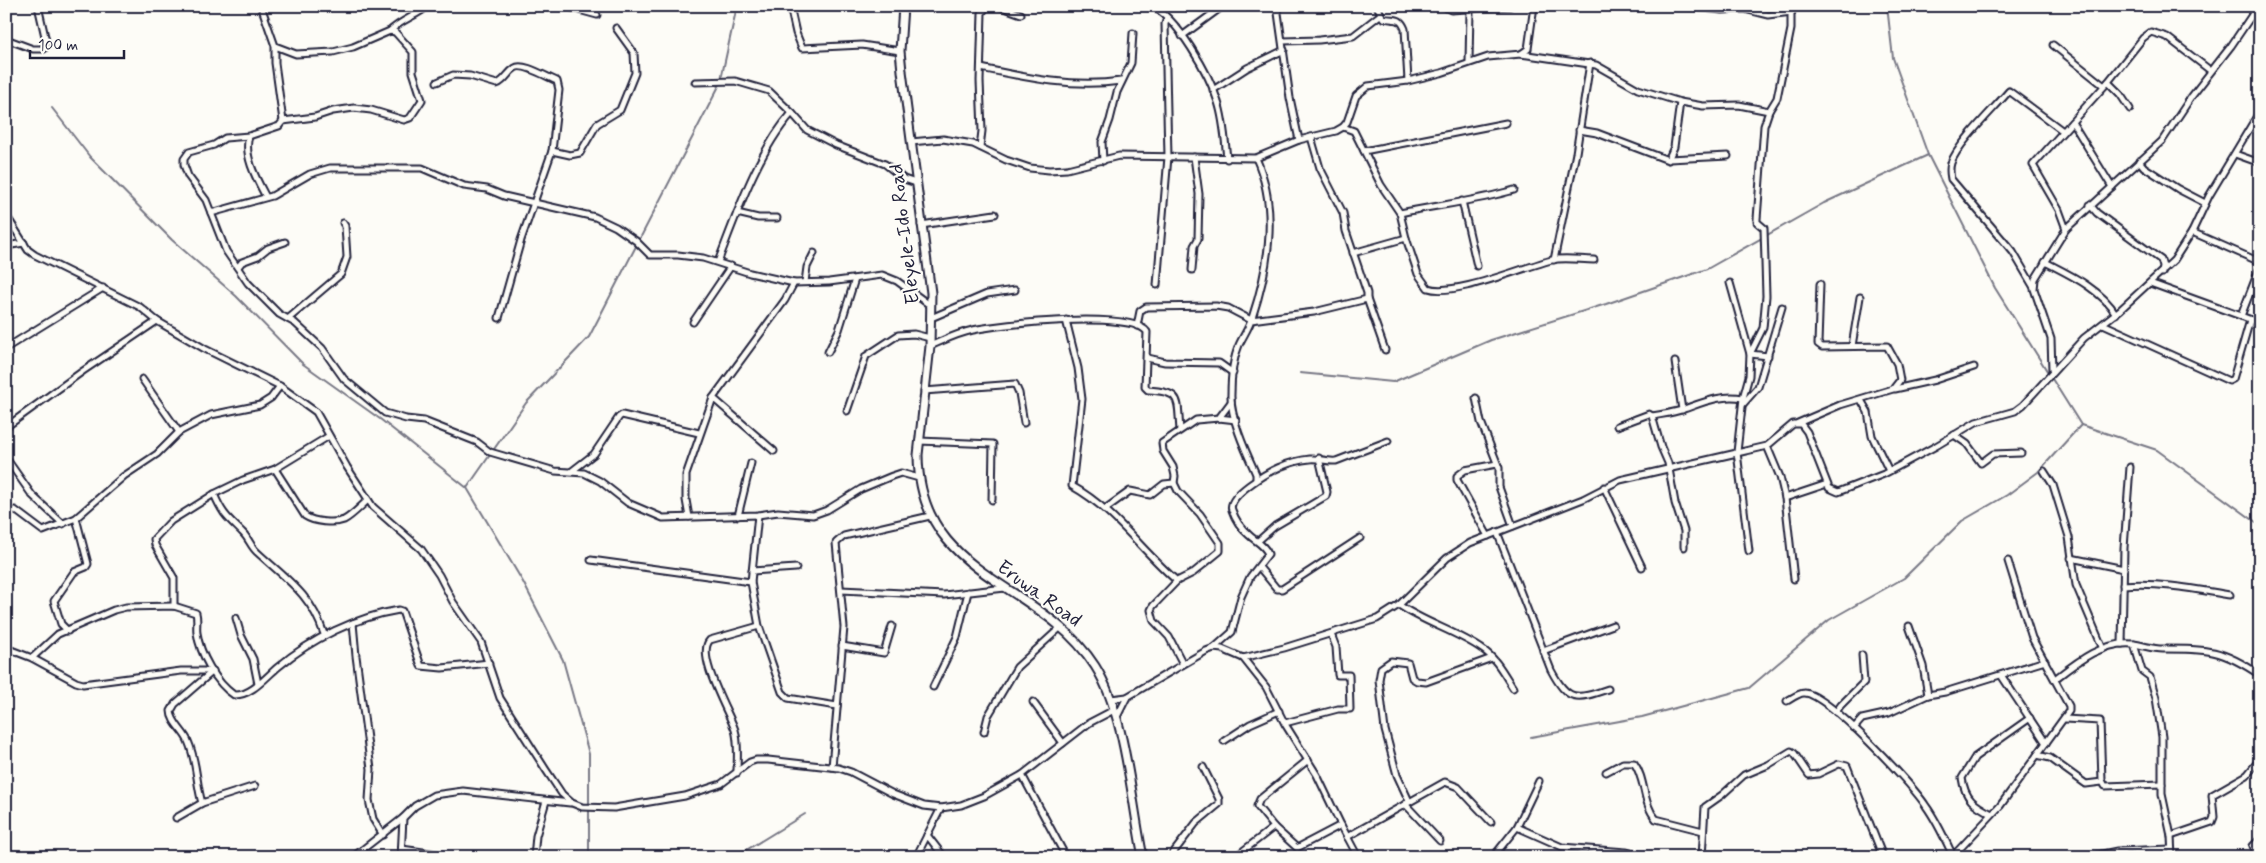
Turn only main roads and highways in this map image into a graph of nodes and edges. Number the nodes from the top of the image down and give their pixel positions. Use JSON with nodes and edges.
{"nodes":[{"id":1,"x":903,"y":6,"type":"edge"},
{"id":2,"x":920,"y":487,"type":"joint"},
{"id":3,"x":1143,"y":857,"type":"edge"}],
"edges":[{"from":1,"to":2,"type":"main road","name":"Eleyele-Ido Road"},
{"from":2,"to":3,"type":"main road","name":"Eruwa Road"}]}
